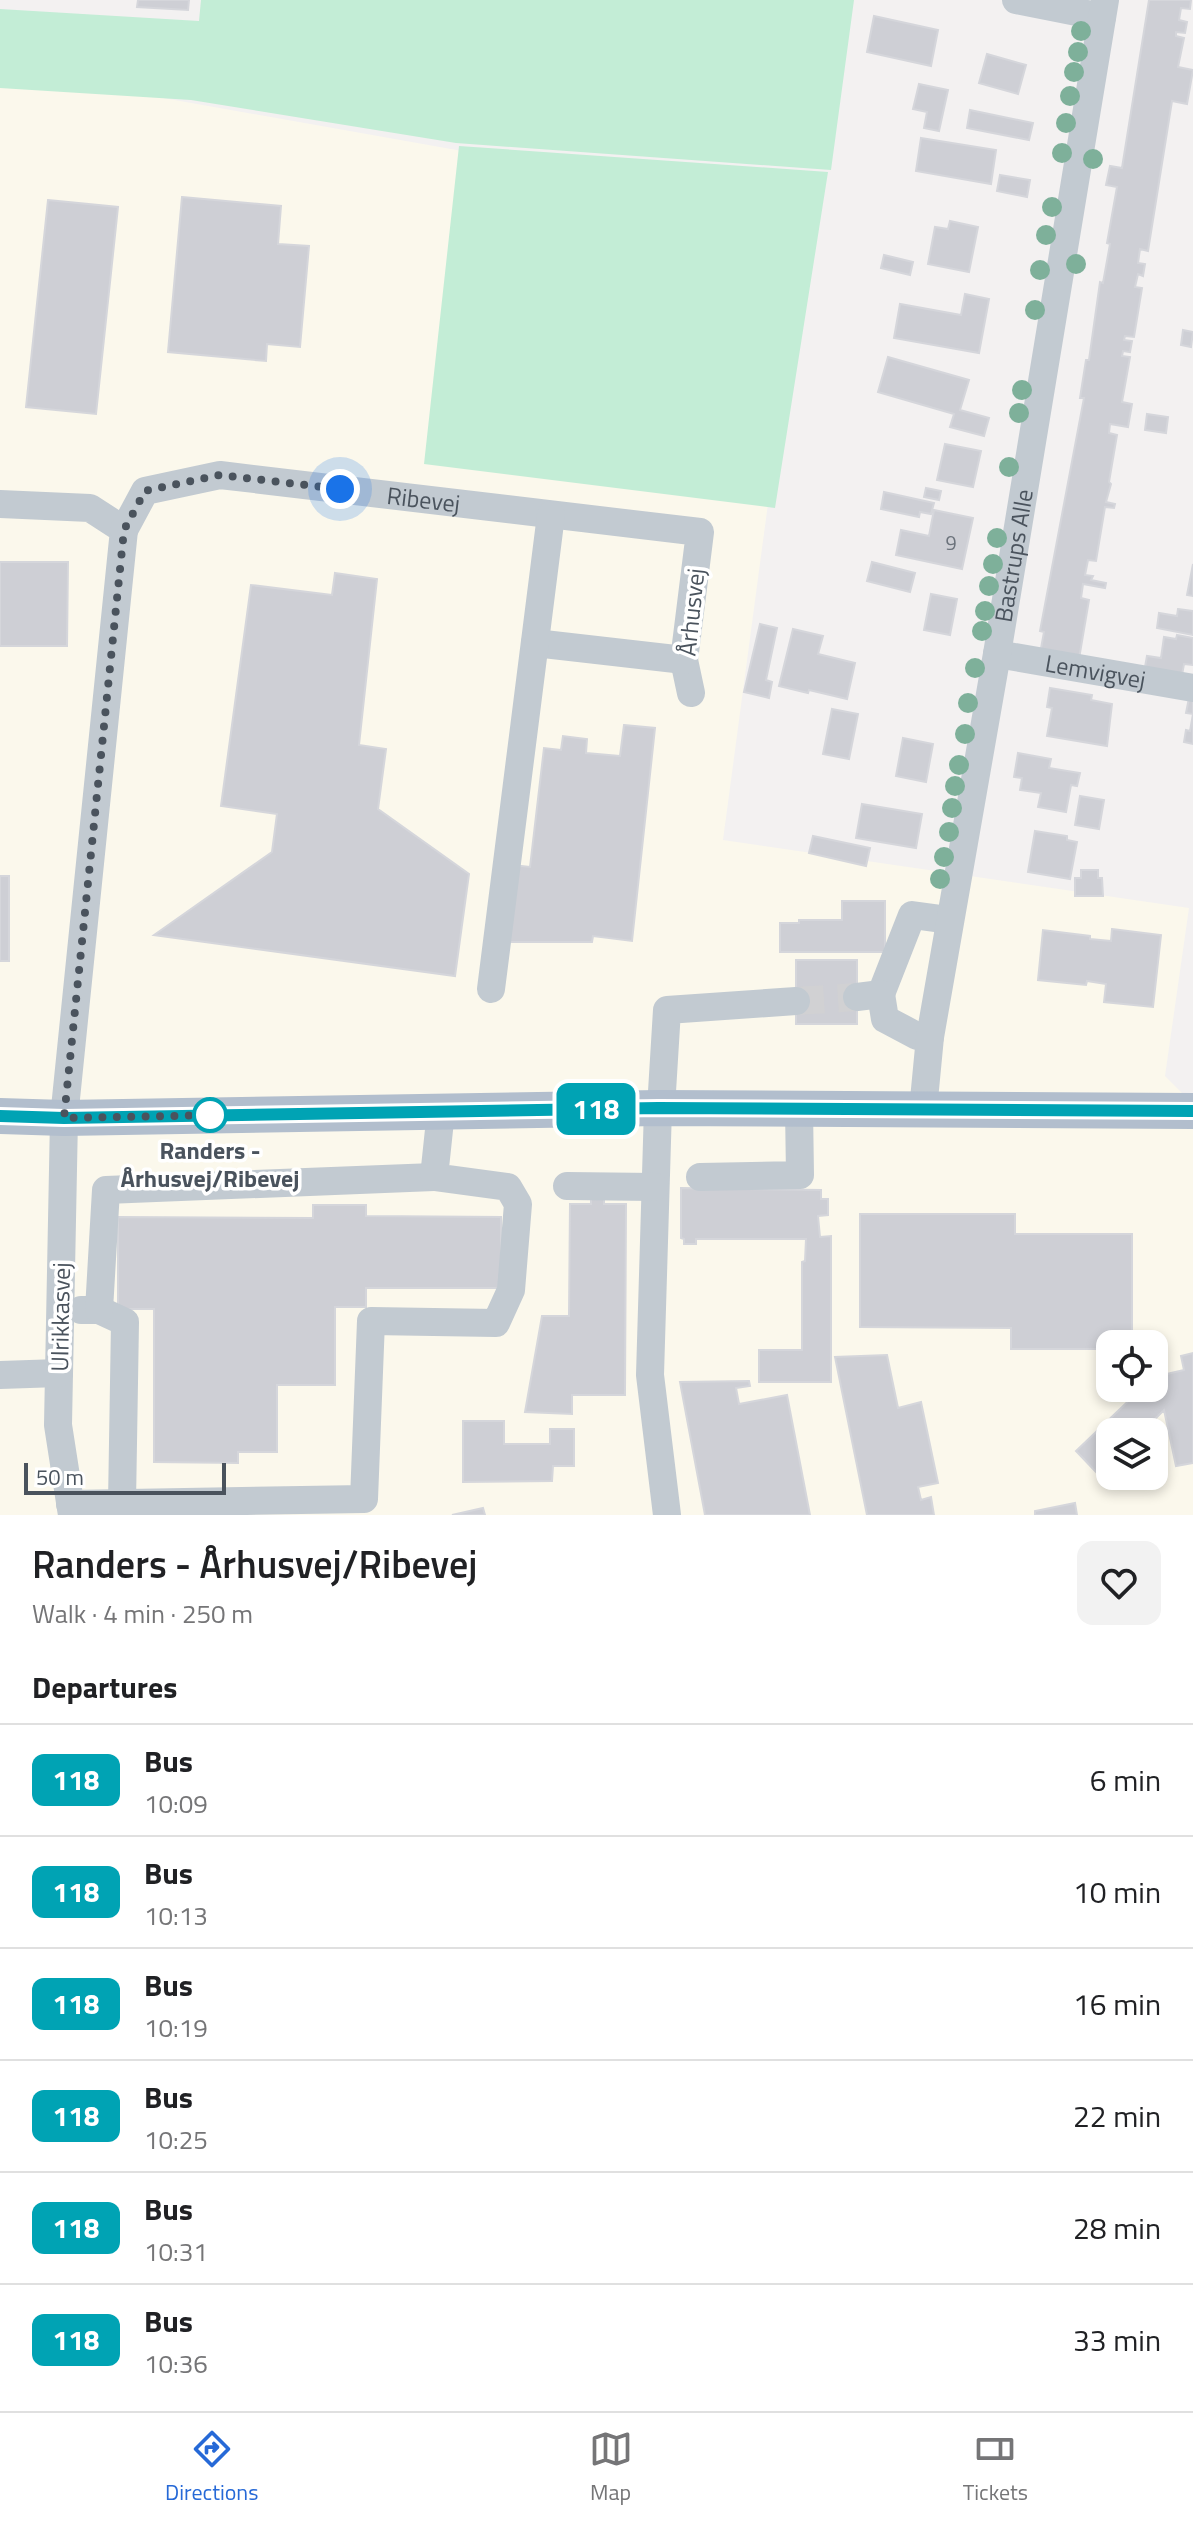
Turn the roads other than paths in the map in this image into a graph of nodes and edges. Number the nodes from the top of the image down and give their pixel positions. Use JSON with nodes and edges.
{"nodes":[{"id":1,"x":1016,"y":0,"type":"edge"},
{"id":2,"x":1104,"y":8,"type":"edge"},
{"id":3,"x":0,"y":504,"type":"edge"},
{"id":4,"x":551,"y":515,"type":"junction"},
{"id":5,"x":124,"y":530,"type":"junction"},
{"id":6,"x":700,"y":532,"type":"joint"},
{"id":7,"x":535,"y":643,"type":"junction"},
{"id":8,"x":997,"y":654,"type":"junction"},
{"id":9,"x":684,"y":660,"type":"junction"},
{"id":10,"x":1193,"y":688,"type":"edge"},
{"id":11,"x":691,"y":693,"type":"dead end"},
{"id":12,"x":949,"y":920,"type":"junction"},
{"id":13,"x":491,"y":989,"type":"dead end"},
{"id":14,"x":796,"y":1001,"type":"tunnel mouth"},
{"id":15,"x":930,"y":1037,"type":"junction"},
{"id":16,"x":659,"y":1108,"type":"junction"},
{"id":17,"x":799,"y":1109,"type":"junction"},
{"id":18,"x":923,"y":1110,"type":"junction"},
{"id":19,"x":441,"y":1111,"type":"junction"},
{"id":20,"x":1193,"y":1111,"type":"edge"},
{"id":21,"x":0,"y":1116,"type":"edge"},
{"id":22,"x":64,"y":1118,"type":"junction"},
{"id":23,"x":434,"y":1177,"type":"junction"},
{"id":24,"x":700,"y":1177,"type":"dead end"},
{"id":25,"x":567,"y":1186,"type":"dead end"},
{"id":26,"x":655,"y":1187,"type":"junction"},
{"id":27,"x":60,"y":1309,"type":"junction"},
{"id":28,"x":99,"y":1310,"type":"junction"},
{"id":29,"x":59,"y":1373,"type":"junction"},
{"id":30,"x":0,"y":1375,"type":"edge"},
{"id":31,"x":122,"y":1503,"type":"junction"},
{"id":32,"x":364,"y":1507,"type":"edge"},
{"id":33,"x":71,"y":1509,"type":"edge"},
{"id":34,"x":667,"y":1515,"type":"edge"}],
"edges":[{"from":1,"to":2,"type":"street"},
{"from":2,"to":8,"type":"street","name":"Bastrups Alle"},
{"from":3,"to":5,"type":"street"},
{"from":4,"to":5,"type":"street","name":"Ribevej"},
{"from":4,"to":6,"type":"street","name":"Ribevej"},
{"from":4,"to":7,"type":"street"},
{"from":5,"to":22,"type":"street","name":"Ribevej"},
{"from":6,"to":9,"type":"street","name":"Århusvej"},
{"from":7,"to":9,"type":"street"},
{"from":7,"to":13,"type":"street"},
{"from":8,"to":10,"type":"street","name":"Lemvigvej"},
{"from":8,"to":12,"type":"street","name":"Bastrups Alle"},
{"from":9,"to":11,"type":"street","name":"Århusvej"},
{"from":12,"to":15,"type":"street","name":"Bastrups Alle"},
{"from":12,"to":15,"type":"street"},
{"from":14,"to":16,"type":"street"},
{"from":15,"to":18,"type":"street","name":"Bastrups Alle"},
{"from":16,"to":17,"type":"main road"},
{"from":16,"to":19,"type":"main road"},
{"from":16,"to":26,"type":"street"},
{"from":17,"to":18,"type":"main road"},
{"from":17,"to":24,"type":"street"},
{"from":18,"to":20,"type":"main road"},
{"from":19,"to":22,"type":"main road"},
{"from":19,"to":23,"type":"street"},
{"from":21,"to":22,"type":"main road"},
{"from":22,"to":27,"type":"street","name":"Ulrikkasvej"},
{"from":23,"to":28,"type":"street"},
{"from":23,"to":32,"type":"street"},
{"from":25,"to":26,"type":"street"},
{"from":26,"to":34,"type":"street"},
{"from":27,"to":28,"type":"street"},
{"from":27,"to":29,"type":"street","name":"Ulrikkasvej"},
{"from":28,"to":31,"type":"street"},
{"from":29,"to":30,"type":"street"},
{"from":29,"to":33,"type":"street","name":"Ulrikkasvej"},
{"from":31,"to":32,"type":"street"},
{"from":31,"to":33,"type":"street"}]}
